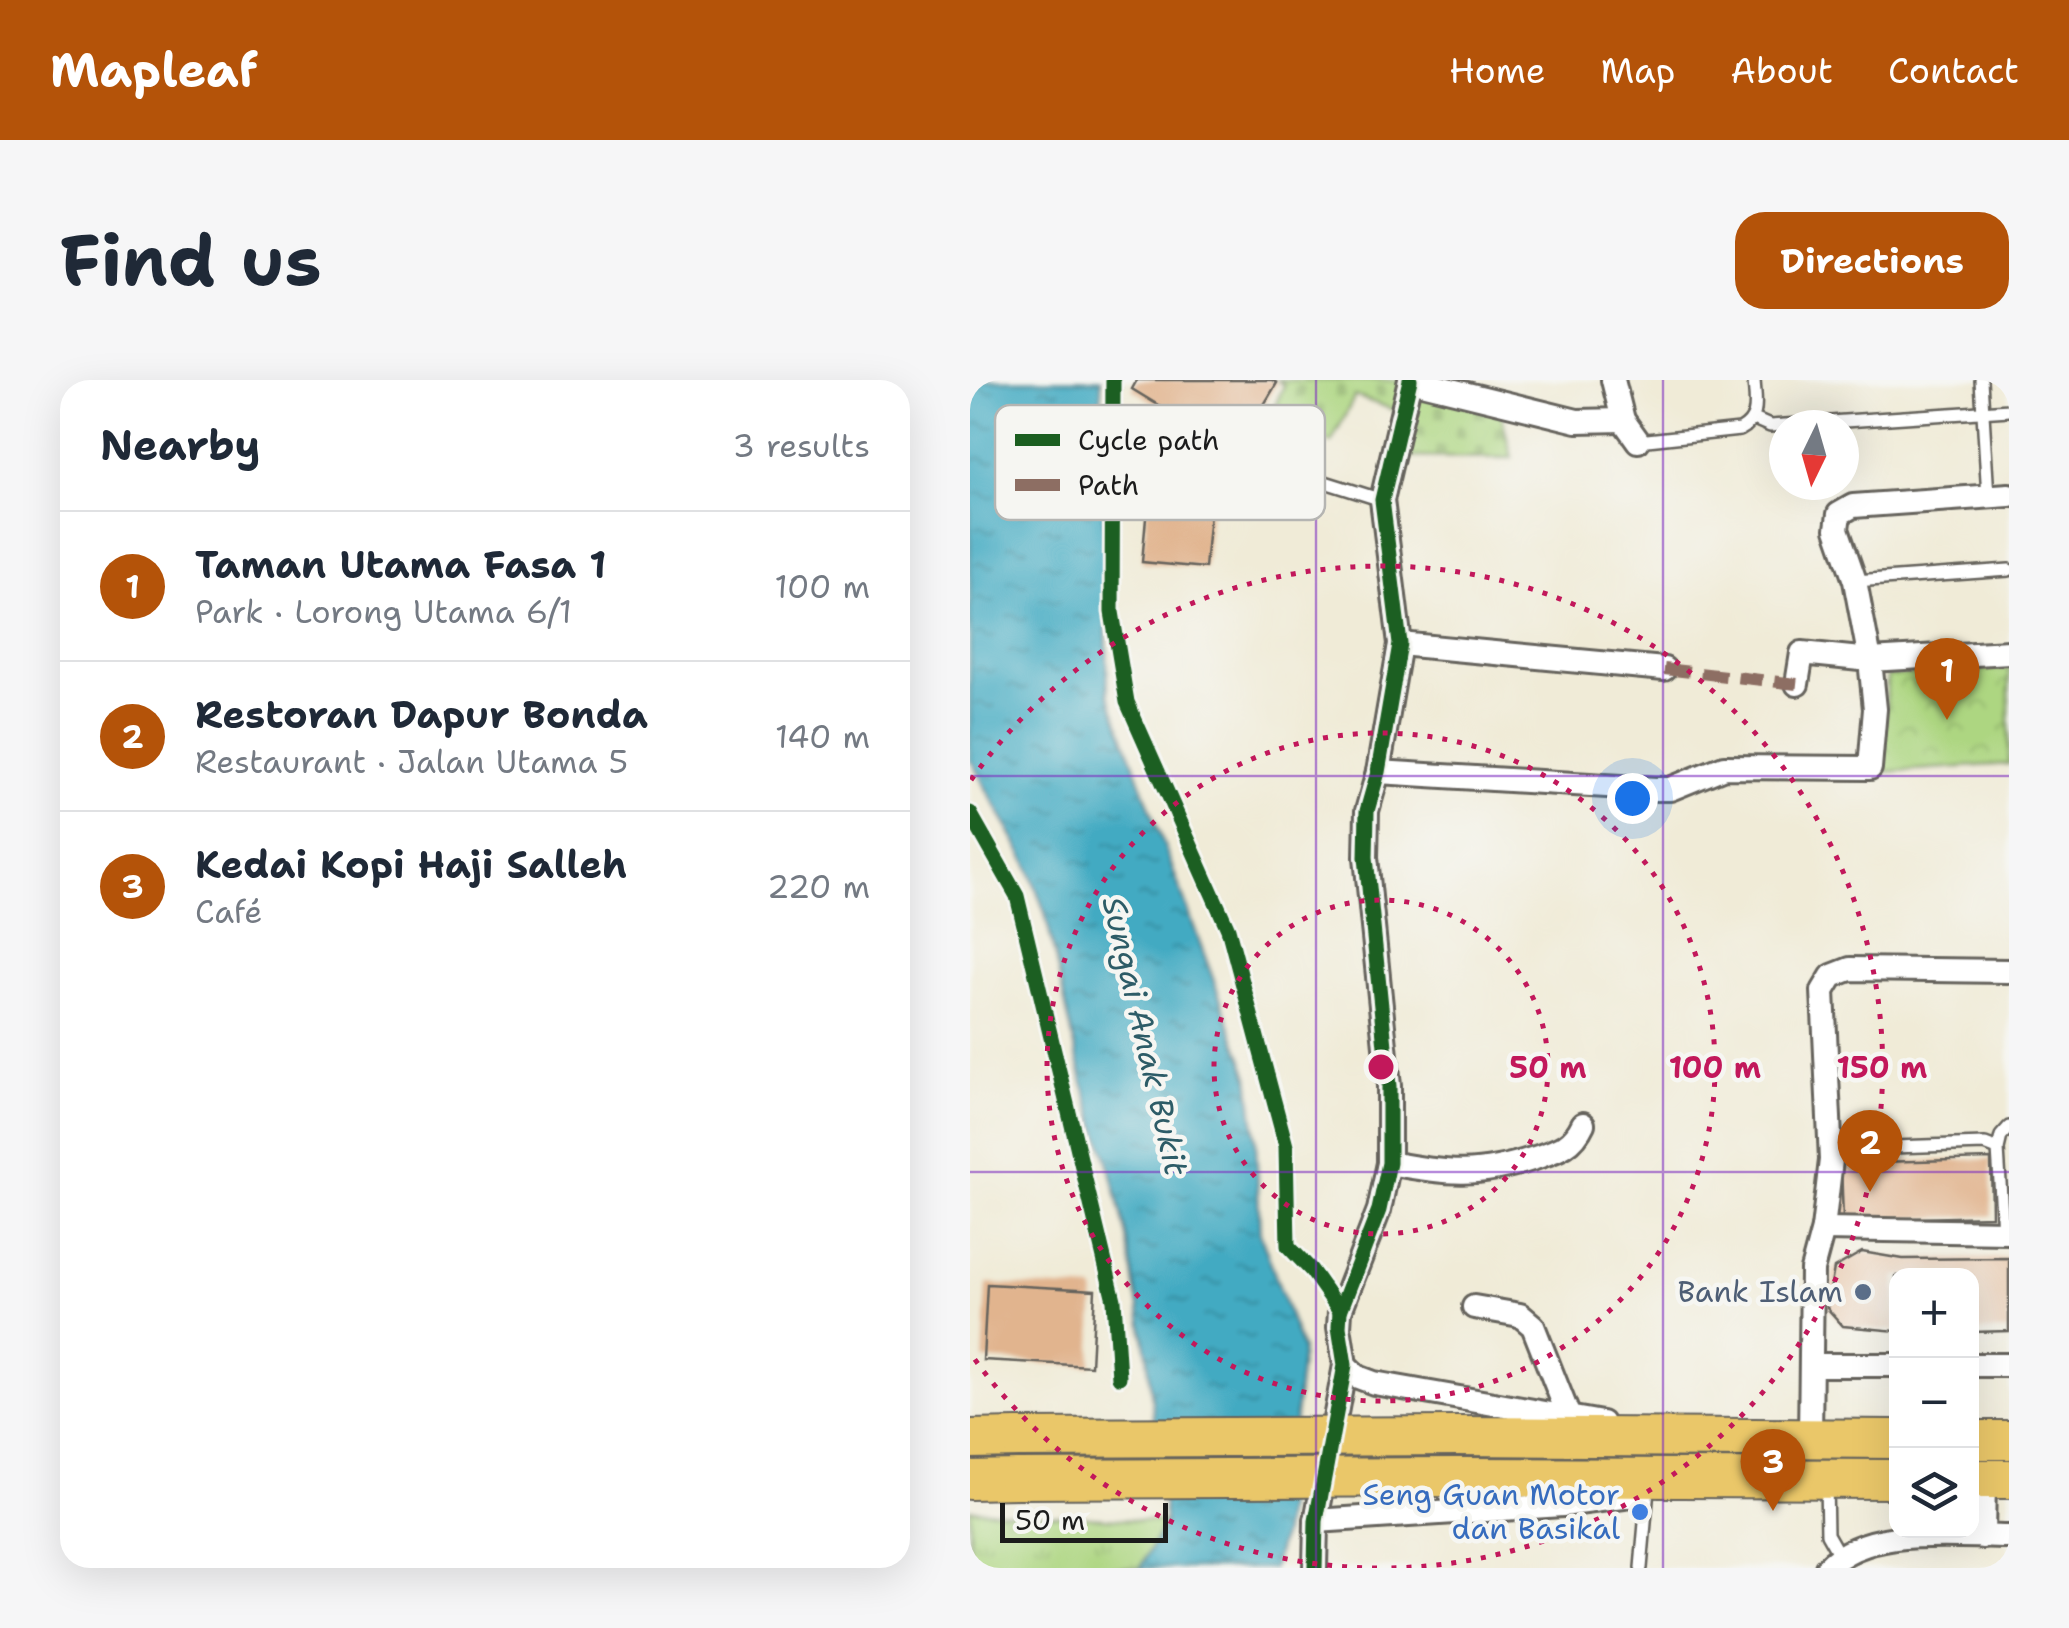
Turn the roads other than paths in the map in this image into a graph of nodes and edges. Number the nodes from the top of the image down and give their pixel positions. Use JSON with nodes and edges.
{"nodes":[{"id":1,"x":1410,"y":380,"type":"edge"},
{"id":2,"x":1614,"y":380,"type":"edge"},
{"id":3,"x":1754,"y":380,"type":"edge"},
{"id":4,"x":1981,"y":380,"type":"edge"},
{"id":5,"x":2009,"y":410,"type":"edge"},
{"id":6,"x":1982,"y":412,"type":"junction"},
{"id":7,"x":1754,"y":419,"type":"junction"},
{"id":8,"x":1623,"y":420,"type":"junction"},
{"id":9,"x":1638,"y":441,"type":"joint"},
{"id":10,"x":1325,"y":482,"type":"edge"},
{"id":11,"x":1999,"y":496,"type":"edge"},
{"id":12,"x":1382,"y":500,"type":"junction"},
{"id":13,"x":2009,"y":570,"type":"edge"},
{"id":14,"x":1855,"y":582,"type":"junction"},
{"id":15,"x":1400,"y":644,"type":"junction"},
{"id":16,"x":2009,"y":652,"type":"edge"},
{"id":17,"x":1870,"y":660,"type":"junction"},
{"id":18,"x":1664,"y":669,"type":"dead end"},
{"id":19,"x":1797,"y":684,"type":"dead end"},
{"id":20,"x":1378,"y":772,"type":"junction"},
{"id":21,"x":2009,"y":971,"type":"edge"},
{"id":22,"x":1583,"y":1124,"type":"dead end"},
{"id":23,"x":2009,"y":1128,"type":"edge"},
{"id":24,"x":1998,"y":1148,"type":"junction"},
{"id":25,"x":1831,"y":1149,"type":"junction"},
{"id":26,"x":1390,"y":1163,"type":"junction"},
{"id":27,"x":1823,"y":1228,"type":"junction"},
{"id":28,"x":2006,"y":1232,"type":"edge"},
{"id":29,"x":1474,"y":1307,"type":"dead end"},
{"id":30,"x":1345,"y":1365,"type":"junction"},
{"id":31,"x":1811,"y":1365,"type":"junction"},
{"id":32,"x":1889,"y":1365,"type":"edge"},
{"id":33,"x":1979,"y":1366,"type":"edge"},
{"id":34,"x":2009,"y":1366,"type":"edge"},
{"id":35,"x":1569,"y":1417,"type":"junction"},
{"id":36,"x":1691,"y":1438,"type":"junction"},
{"id":37,"x":1810,"y":1438,"type":"junction"},
{"id":38,"x":970,"y":1439,"type":"edge"},
{"id":39,"x":1889,"y":1439,"type":"edge"},
{"id":40,"x":1979,"y":1440,"type":"edge"},
{"id":41,"x":2009,"y":1440,"type":"edge"},
{"id":42,"x":1826,"y":1479,"type":"junction"},
{"id":43,"x":1889,"y":1479,"type":"edge"},
{"id":44,"x":1988,"y":1479,"type":"edge"},
{"id":45,"x":970,"y":1480,"type":"edge"},
{"id":46,"x":1649,"y":1484,"type":"junction"},
{"id":47,"x":1316,"y":1521,"type":"junction"},
{"id":48,"x":2009,"y":1536,"type":"edge"},
{"id":49,"x":1984,"y":1537,"type":"junction"},
{"id":50,"x":1832,"y":1562,"type":"edge"},
{"id":51,"x":1315,"y":1568,"type":"edge"},
{"id":52,"x":1642,"y":1568,"type":"edge"}],
"edges":[{"from":1,"to":8,"type":"street"},
{"from":1,"to":12,"type":"street"},
{"from":2,"to":8,"type":"street"},
{"from":3,"to":7,"type":"lane"},
{"from":4,"to":6,"type":"lane"},
{"from":5,"to":6,"type":"lane"},
{"from":6,"to":7,"type":"lane"},
{"from":6,"to":11,"type":"lane"},
{"from":7,"to":9,"type":"lane"},
{"from":8,"to":9,"type":"street"},
{"from":10,"to":12,"type":"lane"},
{"from":11,"to":14,"type":"street"},
{"from":12,"to":15,"type":"street"},
{"from":13,"to":14,"type":"lane"},
{"from":14,"to":17,"type":"street"},
{"from":15,"to":18,"type":"street"},
{"from":15,"to":20,"type":"street"},
{"from":16,"to":17,"type":"street"},
{"from":17,"to":19,"type":"street"},
{"from":17,"to":20,"type":"street"},
{"from":20,"to":26,"type":"street"},
{"from":21,"to":25,"type":"street"},
{"from":22,"to":26,"type":"street"},
{"from":23,"to":24,"type":"lane"},
{"from":24,"to":25,"type":"lane"},
{"from":24,"to":28,"type":"lane"},
{"from":25,"to":27,"type":"street"},
{"from":26,"to":30,"type":"street"},
{"from":27,"to":28,"type":"street"},
{"from":27,"to":31,"type":"street"},
{"from":29,"to":35,"type":"street"},
{"from":30,"to":35,"type":"street"},
{"from":30,"to":47,"type":"street"},
{"from":31,"to":32,"type":"street"},
{"from":31,"to":37,"type":"street"},
{"from":33,"to":34,"type":"street"},
{"from":35,"to":36,"type":"street"},
{"from":36,"to":37,"type":"main road"},
{"from":36,"to":38,"type":"main road","bridge":true},
{"from":37,"to":39,"type":"main road"},
{"from":40,"to":41,"type":"main road"},
{"from":42,"to":43,"type":"main road"},
{"from":42,"to":46,"type":"main road"},
{"from":42,"to":50,"type":"lane"},
{"from":44,"to":49,"type":"street"},
{"from":45,"to":46,"type":"main road","bridge":true},
{"from":46,"to":47,"type":"street"},
{"from":46,"to":52,"type":"lane"},
{"from":47,"to":51,"type":"street"},
{"from":48,"to":49,"type":"street"},
{"from":49,"to":50,"type":"street"}]}
